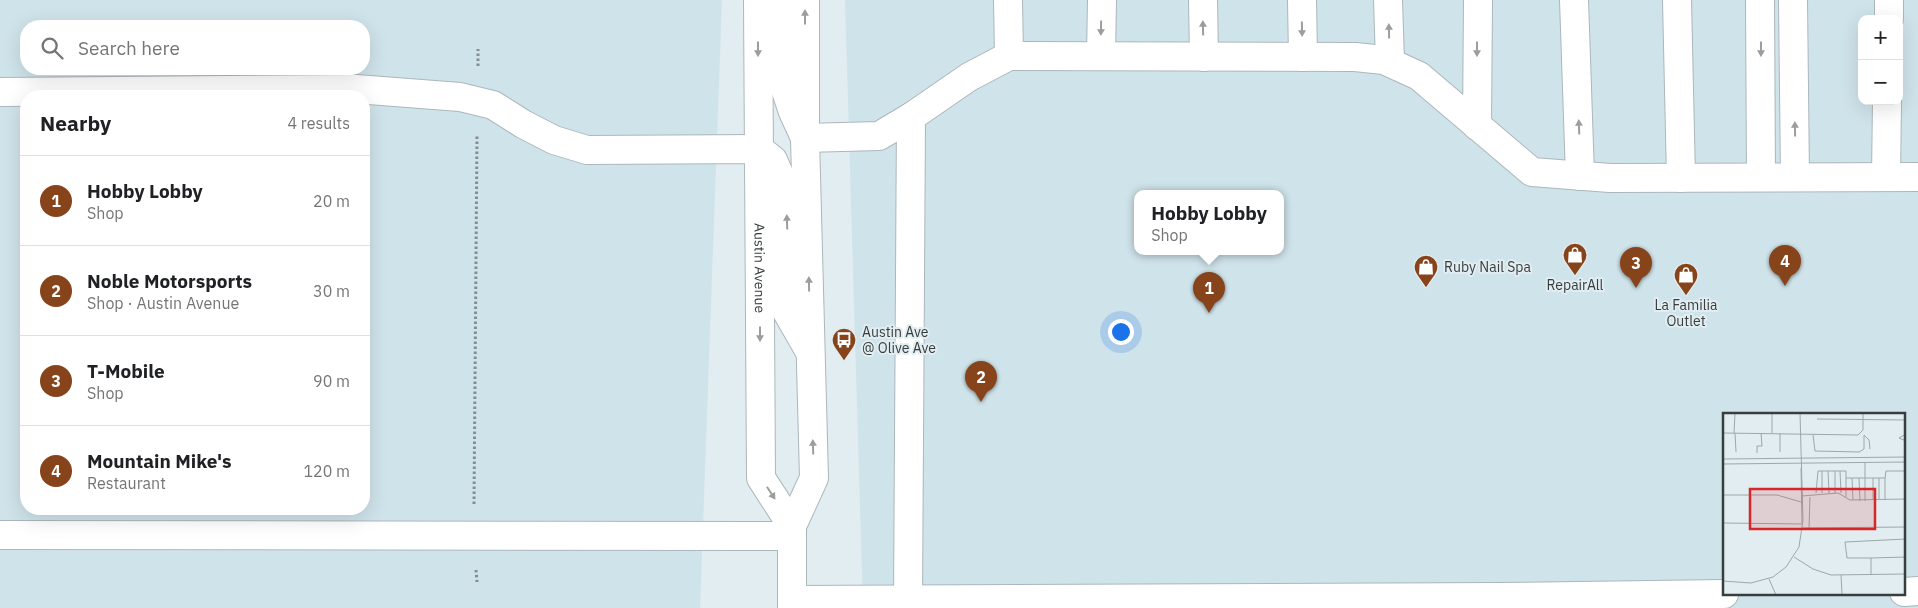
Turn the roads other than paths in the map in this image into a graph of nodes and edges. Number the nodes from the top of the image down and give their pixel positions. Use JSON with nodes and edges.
{"nodes":[{"id":1,"x":758,"y":0,"type":"edge"},
{"id":2,"x":784,"y":0,"type":"edge"},
{"id":3,"x":805,"y":0,"type":"edge"},
{"id":4,"x":1008,"y":0,"type":"edge"},
{"id":5,"x":1102,"y":0,"type":"edge"},
{"id":6,"x":1203,"y":0,"type":"edge"},
{"id":7,"x":1302,"y":0,"type":"edge"},
{"id":8,"x":1388,"y":0,"type":"edge"},
{"id":9,"x":1478,"y":0,"type":"edge"},
{"id":10,"x":1574,"y":0,"type":"edge"},
{"id":11,"x":1677,"y":0,"type":"edge"},
{"id":12,"x":1760,"y":0,"type":"edge"},
{"id":13,"x":1793,"y":0,"type":"edge"},
{"id":14,"x":1889,"y":0,"type":"edge"},
{"id":15,"x":1889,"y":15,"type":"edge"},
{"id":16,"x":1009,"y":56,"type":"junction"},
{"id":17,"x":1101,"y":56,"type":"junction"},
{"id":18,"x":1204,"y":57,"type":"junction"},
{"id":19,"x":1303,"y":57,"type":"junction"},
{"id":20,"x":1390,"y":62,"type":"junction"},
{"id":21,"x":237,"y":90,"type":"edge"},
{"id":22,"x":369,"y":90,"type":"edge"},
{"id":23,"x":370,"y":90,"type":"edge"},
{"id":24,"x":0,"y":92,"type":"edge"},
{"id":25,"x":20,"y":92,"type":"edge"},
{"id":26,"x":1887,"y":105,"type":"edge"},
{"id":27,"x":911,"y":117,"type":"junction"},
{"id":28,"x":1477,"y":126,"type":"junction"},
{"id":29,"x":805,"y":138,"type":"junction"},
{"id":30,"x":759,"y":149,"type":"junction"},
{"id":31,"x":1580,"y":176,"type":"junction"},
{"id":32,"x":1886,"y":177,"type":"junction"},
{"id":33,"x":1918,"y":177,"type":"edge"},
{"id":34,"x":1681,"y":178,"type":"junction"},
{"id":35,"x":1762,"y":178,"type":"junction"},
{"id":36,"x":1795,"y":178,"type":"junction"},
{"id":37,"x":810,"y":352,"type":"junction"},
{"id":38,"x":792,"y":531,"type":"junction"},
{"id":39,"x":0,"y":535,"type":"edge"},
{"id":40,"x":1723,"y":594,"type":"edge"},
{"id":41,"x":908,"y":600,"type":"junction"},
{"id":42,"x":792,"y":604,"type":"edge"}],
"edges":[{"from":1,"to":30,"type":"street","name":"Austin Avenue","one_way":true},
{"from":2,"to":29,"type":"street"},
{"from":29,"to":3,"type":"street","one_way":true},
{"from":4,"to":16,"type":"street"},
{"from":5,"to":17,"type":"street","one_way":true},
{"from":18,"to":6,"type":"street","one_way":true},
{"from":7,"to":19,"type":"street","one_way":true},
{"from":20,"to":8,"type":"street","one_way":true},
{"from":9,"to":28,"type":"street","one_way":true},
{"from":31,"to":10,"type":"street","one_way":true},
{"from":11,"to":34,"type":"street"},
{"from":12,"to":35,"type":"street","one_way":true},
{"from":36,"to":13,"type":"street","one_way":true},
{"from":14,"to":15,"type":"street"},
{"from":16,"to":17,"type":"street"},
{"from":16,"to":27,"type":"street"},
{"from":17,"to":18,"type":"street"},
{"from":18,"to":19,"type":"street"},
{"from":19,"to":20,"type":"street"},
{"from":20,"to":28,"type":"street"},
{"from":21,"to":22,"type":"street"},
{"from":23,"to":30,"type":"street"},
{"from":24,"to":25,"type":"street"},
{"from":26,"to":32,"type":"street"},
{"from":27,"to":29,"type":"street"},
{"from":27,"to":41,"type":"street"},
{"from":28,"to":31,"type":"street"},
{"from":37,"to":29,"type":"street","one_way":true},
{"from":37,"to":30,"type":"street","one_way":true},
{"from":30,"to":38,"type":"street","name":"Austin Avenue","one_way":true},
{"from":31,"to":34,"type":"street"},
{"from":32,"to":33,"type":"street"},
{"from":32,"to":36,"type":"street"},
{"from":34,"to":35,"type":"street"},
{"from":35,"to":36,"type":"street"},
{"from":38,"to":37,"type":"street","one_way":true},
{"from":38,"to":39,"type":"street"},
{"from":38,"to":42,"type":"street"},
{"from":40,"to":41,"type":"street"},
{"from":41,"to":42,"type":"street"}]}
